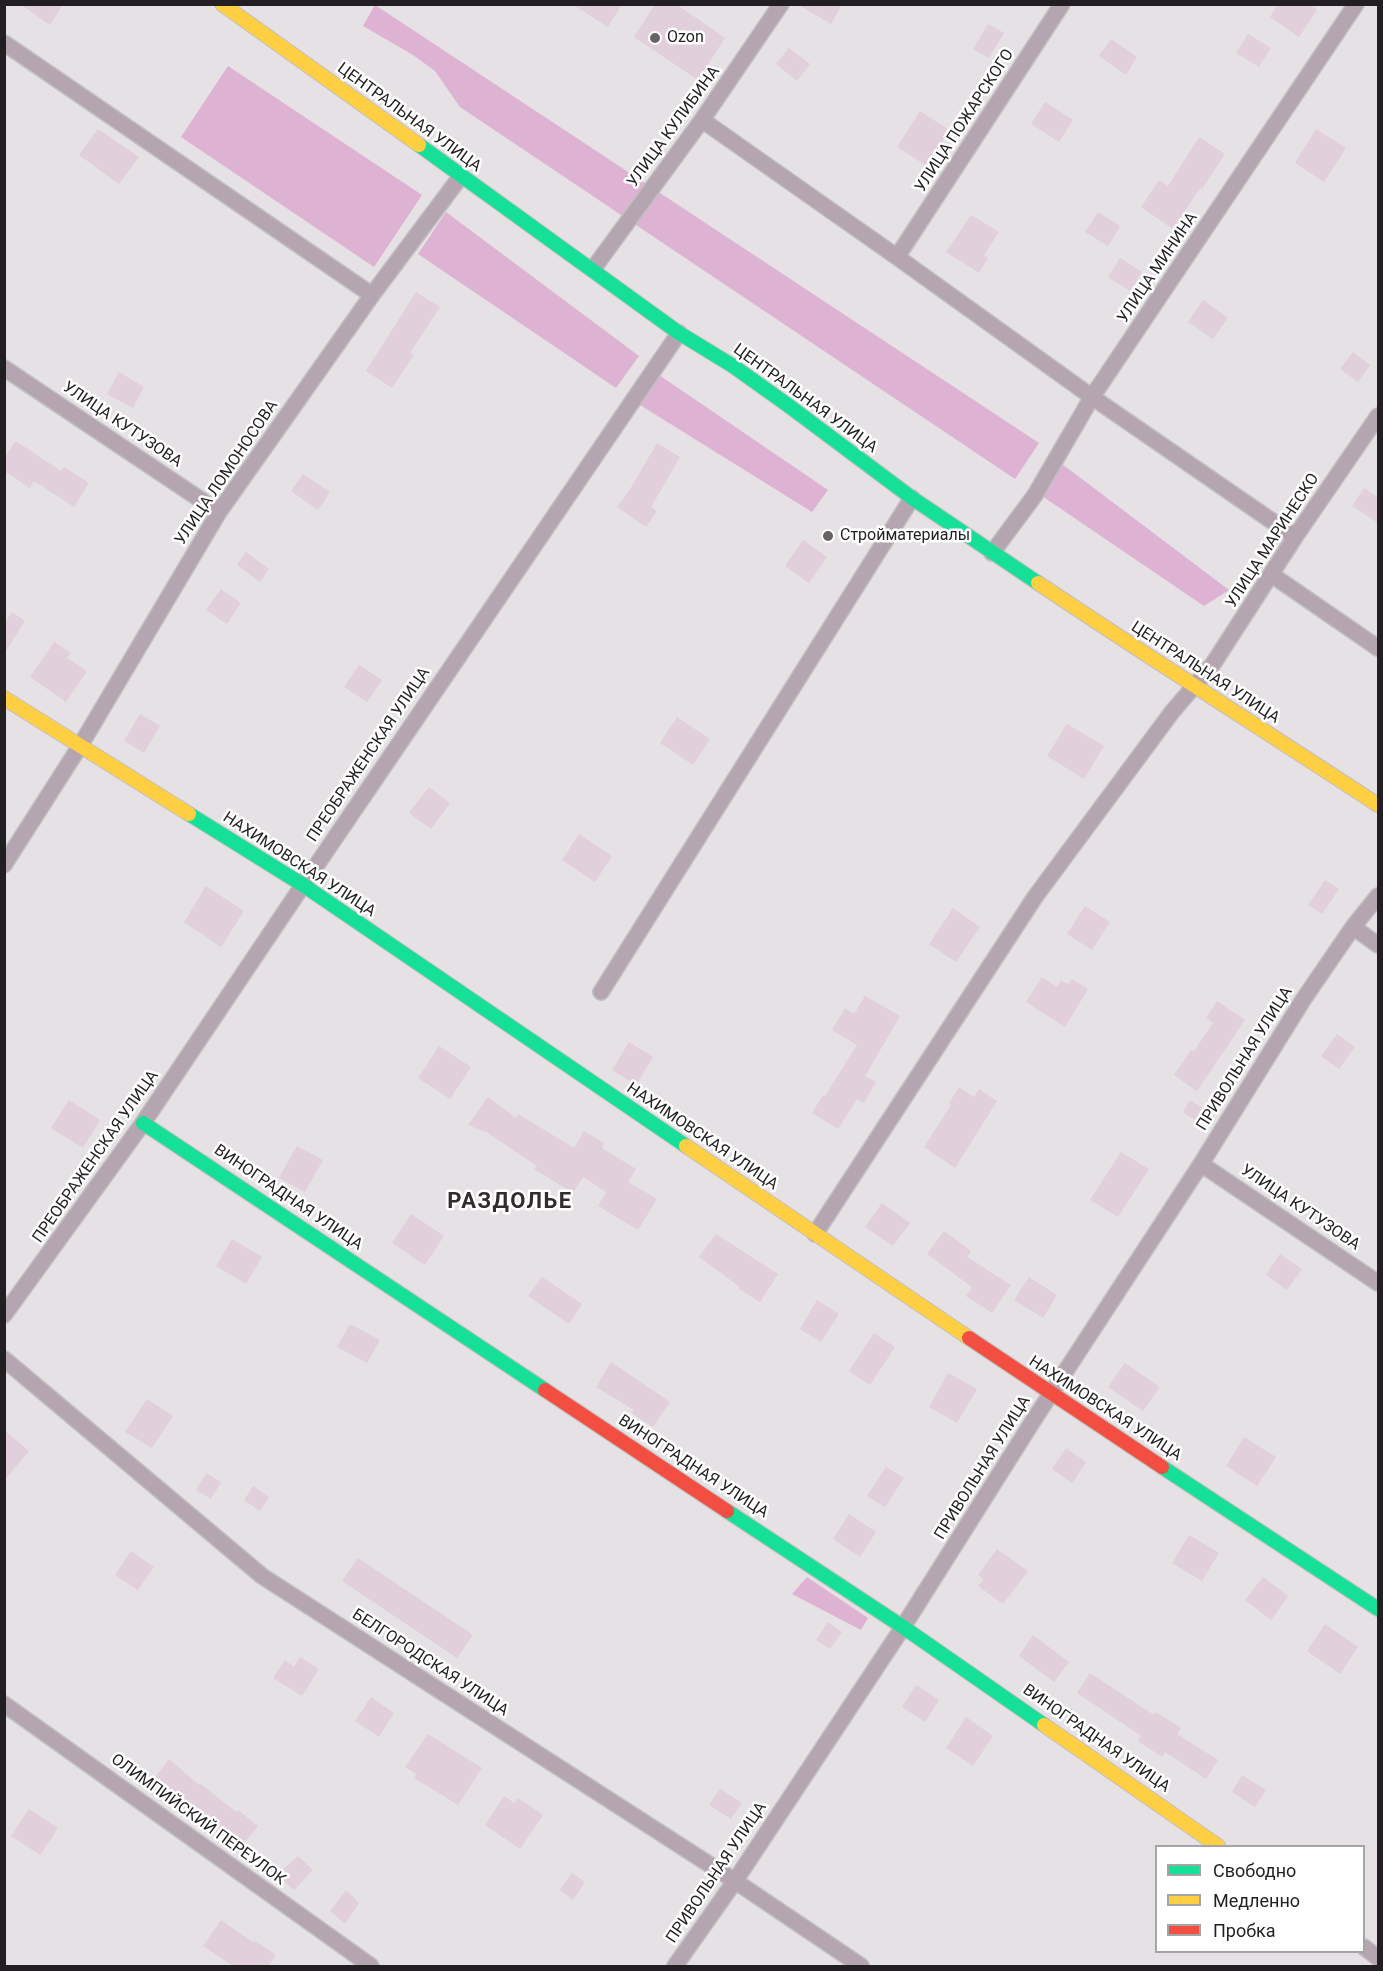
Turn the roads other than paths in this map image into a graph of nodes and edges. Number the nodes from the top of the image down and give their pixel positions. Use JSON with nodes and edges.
{"nodes":[{"id":1,"x":222,"y":4,"type":"edge"},
{"id":2,"x":781,"y":4,"type":"edge"},
{"id":3,"x":1062,"y":4,"type":"edge"},
{"id":4,"x":1356,"y":4,"type":"edge"},
{"id":5,"x":4,"y":43,"type":"edge"},
{"id":6,"x":702,"y":120,"type":"junction"},
{"id":7,"x":461,"y":176,"type":"junction"},
{"id":8,"x":897,"y":257,"type":"junction"},
{"id":9,"x":593,"y":269,"type":"junction"},
{"id":10,"x":372,"y":295,"type":"junction"},
{"id":11,"x":679,"y":333,"type":"junction"},
{"id":12,"x":4,"y":368,"type":"edge"},
{"id":13,"x":1092,"y":397,"type":"junction"},
{"id":14,"x":1378,"y":416,"type":"edge"},
{"id":15,"x":912,"y":498,"type":"junction"},
{"id":16,"x":219,"y":512,"type":"junction"},
{"id":17,"x":1295,"y":537,"type":"junction"},
{"id":18,"x":992,"y":553,"type":"junction"},
{"id":19,"x":1272,"y":575,"type":"junction"},
{"id":20,"x":1378,"y":648,"type":"edge"},
{"id":21,"x":1196,"y":686,"type":"junction"},
{"id":22,"x":4,"y":698,"type":"edge"},
{"id":23,"x":80,"y":746,"type":"junction"},
{"id":24,"x":1378,"y":805,"type":"edge"},
{"id":25,"x":4,"y":865,"type":"edge"},
{"id":26,"x":303,"y":885,"type":"junction"},
{"id":27,"x":1378,"y":896,"type":"edge"},
{"id":28,"x":1353,"y":927,"type":"junction"},
{"id":29,"x":1378,"y":945,"type":"edge"},
{"id":30,"x":601,"y":992,"type":"dead end"},
{"id":31,"x":143,"y":1123,"type":"junction"},
{"id":32,"x":1201,"y":1164,"type":"junction"},
{"id":33,"x":815,"y":1234,"type":"junction"},
{"id":34,"x":1378,"y":1282,"type":"edge"},
{"id":35,"x":4,"y":1315,"type":"edge"},
{"id":36,"x":4,"y":1359,"type":"edge"},
{"id":37,"x":1051,"y":1394,"type":"junction"},
{"id":38,"x":1378,"y":1609,"type":"edge"},
{"id":39,"x":903,"y":1627,"type":"junction"},
{"id":40,"x":4,"y":1704,"type":"edge"},
{"id":41,"x":1217,"y":1845,"type":"edge"},
{"id":42,"x":735,"y":1881,"type":"junction"},
{"id":43,"x":1365,"y":1948,"type":"edge"},
{"id":44,"x":1378,"y":1958,"type":"edge"},
{"id":45,"x":371,"y":1966,"type":"edge"},
{"id":46,"x":675,"y":1966,"type":"edge"},
{"id":47,"x":861,"y":1966,"type":"edge"}],
"edges":[{"from":1,"to":7,"type":"street","name":"ЦЕНТРАЛЬНАЯ УЛИЦА"},
{"from":2,"to":6,"type":"street","name":"УЛИЦА КУЛИБИНА"},
{"from":3,"to":8,"type":"street","name":"УЛИЦА ПОЖАРСКОГО"},
{"from":4,"to":13,"type":"street","name":"УЛИЦА МИНИНА"},
{"from":5,"to":10,"type":"street"},
{"from":6,"to":8,"type":"street"},
{"from":6,"to":9,"type":"street","name":"УЛИЦА КУЛИБИНА"},
{"from":7,"to":9,"type":"street","name":"ЦЕНТРАЛЬНАЯ УЛИЦА"},
{"from":7,"to":10,"type":"street","name":"УЛИЦА ЛОМОНОСОВА"},
{"from":8,"to":13,"type":"street"},
{"from":9,"to":11,"type":"street","name":"ЦЕНТРАЛЬНАЯ УЛИЦА"},
{"from":10,"to":16,"type":"street","name":"УЛИЦА ЛОМОНОСОВА"},
{"from":11,"to":15,"type":"street","name":"ЦЕНТРАЛЬНАЯ УЛИЦА"},
{"from":11,"to":26,"type":"street","name":"ПРЕОБРАЖЕНСКАЯ УЛИЦА"},
{"from":12,"to":16,"type":"street","name":"УЛИЦА КУТУЗОВА"},
{"from":13,"to":17,"type":"street"},
{"from":13,"to":18,"type":"street","name":"УЛИЦА МИНИНА"},
{"from":14,"to":17,"type":"street","name":"УЛИЦА МАРИНЕСКО"},
{"from":15,"to":18,"type":"street","name":"ЦЕНТРАЛЬНАЯ УЛИЦА"},
{"from":15,"to":30,"type":"street"},
{"from":16,"to":23,"type":"street","name":"УЛИЦА ЛОМОНОСОВА"},
{"from":17,"to":19,"type":"street","name":"УЛИЦА МАРИНЕСКО"},
{"from":18,"to":21,"type":"street","name":"ЦЕНТРАЛЬНАЯ УЛИЦА"},
{"from":19,"to":20,"type":"street"},
{"from":19,"to":21,"type":"street","name":"УЛИЦА МАРИНЕСКО"},
{"from":21,"to":24,"type":"street","name":"ЦЕНТРАЛЬНАЯ УЛИЦА"},
{"from":21,"to":33,"type":"street"},
{"from":22,"to":23,"type":"street","name":"НАХИМОВСКАЯ УЛИЦА"},
{"from":23,"to":25,"type":"street","name":"УЛИЦА ЛОМОНОСОВА"},
{"from":23,"to":26,"type":"street","name":"НАХИМОВСКАЯ УЛИЦА"},
{"from":26,"to":31,"type":"street","name":"ПРЕОБРАЖЕНСКАЯ УЛИЦА"},
{"from":26,"to":33,"type":"street","name":"НАХИМОВСКАЯ УЛИЦА"},
{"from":27,"to":28,"type":"street","name":"ПРИВОЛЬНАЯ УЛИЦА"},
{"from":28,"to":29,"type":"street"},
{"from":28,"to":32,"type":"street","name":"ПРИВОЛЬНАЯ УЛИЦА"},
{"from":31,"to":35,"type":"street","name":"ПРЕОБРАЖЕНСКАЯ УЛИЦА"},
{"from":31,"to":39,"type":"street","name":"ВИНОГРАДНАЯ УЛИЦА"},
{"from":32,"to":34,"type":"street","name":"УЛИЦА КУТУЗОВА"},
{"from":32,"to":37,"type":"street","name":"ПРИВОЛЬНАЯ УЛИЦА"},
{"from":33,"to":37,"type":"street","name":"НАХИМОВСКАЯ УЛИЦА"},
{"from":36,"to":42,"type":"street","name":"БЕЛГОРОДСКАЯ УЛИЦА"},
{"from":37,"to":38,"type":"street","name":"НАХИМОВСКАЯ УЛИЦА"},
{"from":37,"to":39,"type":"street","name":"ПРИВОЛЬНАЯ УЛИЦА"},
{"from":39,"to":41,"type":"street","name":"ВИНОГРАДНАЯ УЛИЦА"},
{"from":39,"to":42,"type":"street","name":"ПРИВОЛЬНАЯ УЛИЦА"},
{"from":40,"to":45,"type":"street","name":"ОЛИМПИЙСКИЙ ПЕРЕУЛОК"},
{"from":42,"to":46,"type":"street","name":"ПРИВОЛЬНАЯ УЛИЦА"},
{"from":42,"to":47,"type":"street","name":"БЕЛГОРОДСКАЯ УЛИЦА"},
{"from":43,"to":44,"type":"street"}]}
